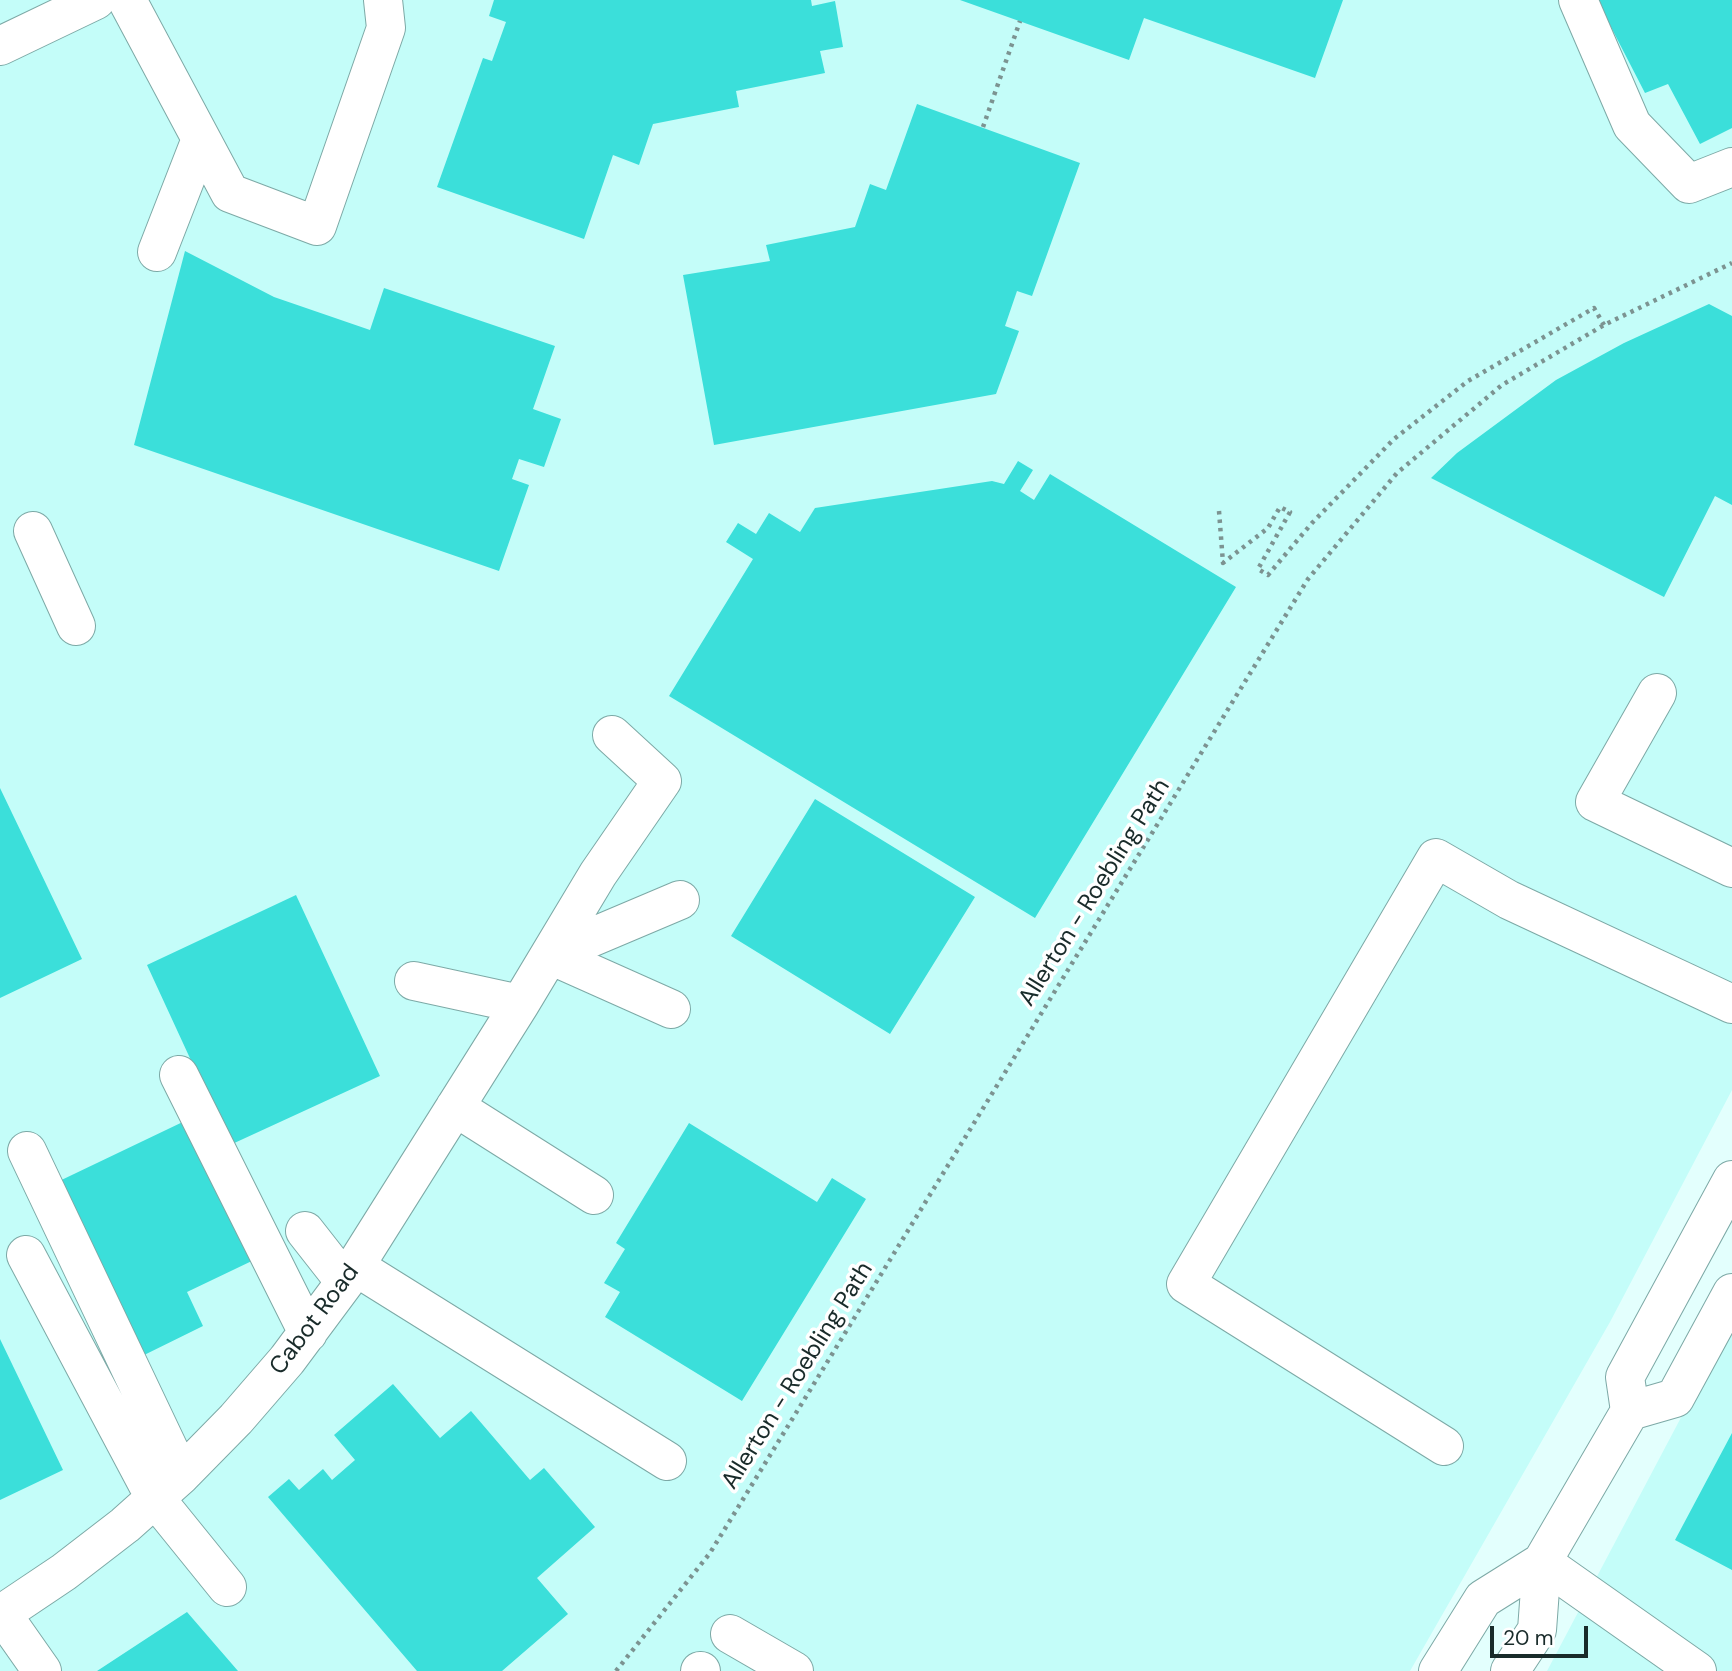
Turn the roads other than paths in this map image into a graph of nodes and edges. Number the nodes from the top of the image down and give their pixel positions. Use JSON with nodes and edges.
{"nodes":[{"id":1,"x":96,"y":0,"type":"edge"},
{"id":2,"x":127,"y":0,"type":"edge"},
{"id":3,"x":383,"y":0,"type":"edge"},
{"id":4,"x":1578,"y":0,"type":"edge"},
{"id":5,"x":0,"y":46,"type":"edge"},
{"id":6,"x":201,"y":139,"type":"junction"},
{"id":7,"x":1732,"y":167,"type":"edge"},
{"id":8,"x":157,"y":252,"type":"dead end"},
{"id":9,"x":33,"y":531,"type":"dead end"},
{"id":10,"x":76,"y":626,"type":"dead end"},
{"id":11,"x":1657,"y":693,"type":"dead end"},
{"id":12,"x":612,"y":735,"type":"dead end"},
{"id":13,"x":1732,"y":868,"type":"edge"},
{"id":14,"x":680,"y":900,"type":"dead end"},
{"id":15,"x":550,"y":956,"type":"junction"},
{"id":16,"x":414,"y":981,"type":"dead end"},
{"id":17,"x":520,"y":1004,"type":"junction"},
{"id":18,"x":1732,"y":1004,"type":"edge"},
{"id":19,"x":671,"y":1009,"type":"dead end"},
{"id":20,"x":179,"y":1075,"type":"dead end"},
{"id":21,"x":455,"y":1107,"type":"junction"},
{"id":22,"x":27,"y":1151,"type":"dead end"},
{"id":23,"x":1732,"y":1180,"type":"edge"},
{"id":24,"x":594,"y":1195,"type":"dead end"},
{"id":25,"x":305,"y":1231,"type":"dead end"},
{"id":26,"x":26,"y":1255,"type":"dead end"},
{"id":27,"x":351,"y":1275,"type":"junction"},
{"id":28,"x":1732,"y":1293,"type":"edge"},
{"id":29,"x":308,"y":1333,"type":"junction"},
{"id":30,"x":1630,"y":1410,"type":"junction"},
{"id":31,"x":1444,"y":1446,"type":"dead end"},
{"id":32,"x":667,"y":1461,"type":"dead end"},
{"id":33,"x":168,"y":1486,"type":"junction"},
{"id":34,"x":1542,"y":1562,"type":"junction"},
{"id":35,"x":227,"y":1587,"type":"dead end"},
{"id":36,"x":1,"y":1615,"type":"edge"},
{"id":37,"x":730,"y":1634,"type":"dead end"},
{"id":38,"x":42,"y":1671,"type":"edge"},
{"id":39,"x":794,"y":1671,"type":"edge"},
{"id":40,"x":1438,"y":1671,"type":"edge"},
{"id":41,"x":1510,"y":1671,"type":"edge"},
{"id":42,"x":1697,"y":1671,"type":"edge"}],
"edges":[{"from":1,"to":5,"type":"street"},
{"from":2,"to":6,"type":"street"},
{"from":3,"to":6,"type":"street"},
{"from":4,"to":7,"type":"street"},
{"from":6,"to":8,"type":"street"},
{"from":9,"to":10,"type":"street"},
{"from":11,"to":13,"type":"street"},
{"from":12,"to":15,"type":"street","name":"Cabot Road"},
{"from":14,"to":15,"type":"street"},
{"from":15,"to":17,"type":"street","name":"Cabot Road"},
{"from":15,"to":19,"type":"street"},
{"from":16,"to":17,"type":"street"},
{"from":17,"to":21,"type":"street","name":"Cabot Road"},
{"from":18,"to":31,"type":"street"},
{"from":20,"to":29,"type":"street"},
{"from":21,"to":24,"type":"street"},
{"from":21,"to":27,"type":"street","name":"Cabot Road"},
{"from":22,"to":33,"type":"street"},
{"from":23,"to":30,"type":"street"},
{"from":25,"to":27,"type":"street"},
{"from":26,"to":33,"type":"street"},
{"from":27,"to":29,"type":"street","name":"Cabot Road"},
{"from":27,"to":32,"type":"street"},
{"from":28,"to":30,"type":"street"},
{"from":29,"to":33,"type":"street","name":"Cabot Road"},
{"from":30,"to":34,"type":"street"},
{"from":33,"to":35,"type":"street"},
{"from":33,"to":36,"type":"street","name":"Cabot Road"},
{"from":34,"to":40,"type":"street"},
{"from":34,"to":41,"type":"street"},
{"from":34,"to":42,"type":"street"},
{"from":36,"to":38,"type":"street"},
{"from":37,"to":39,"type":"street"}]}
